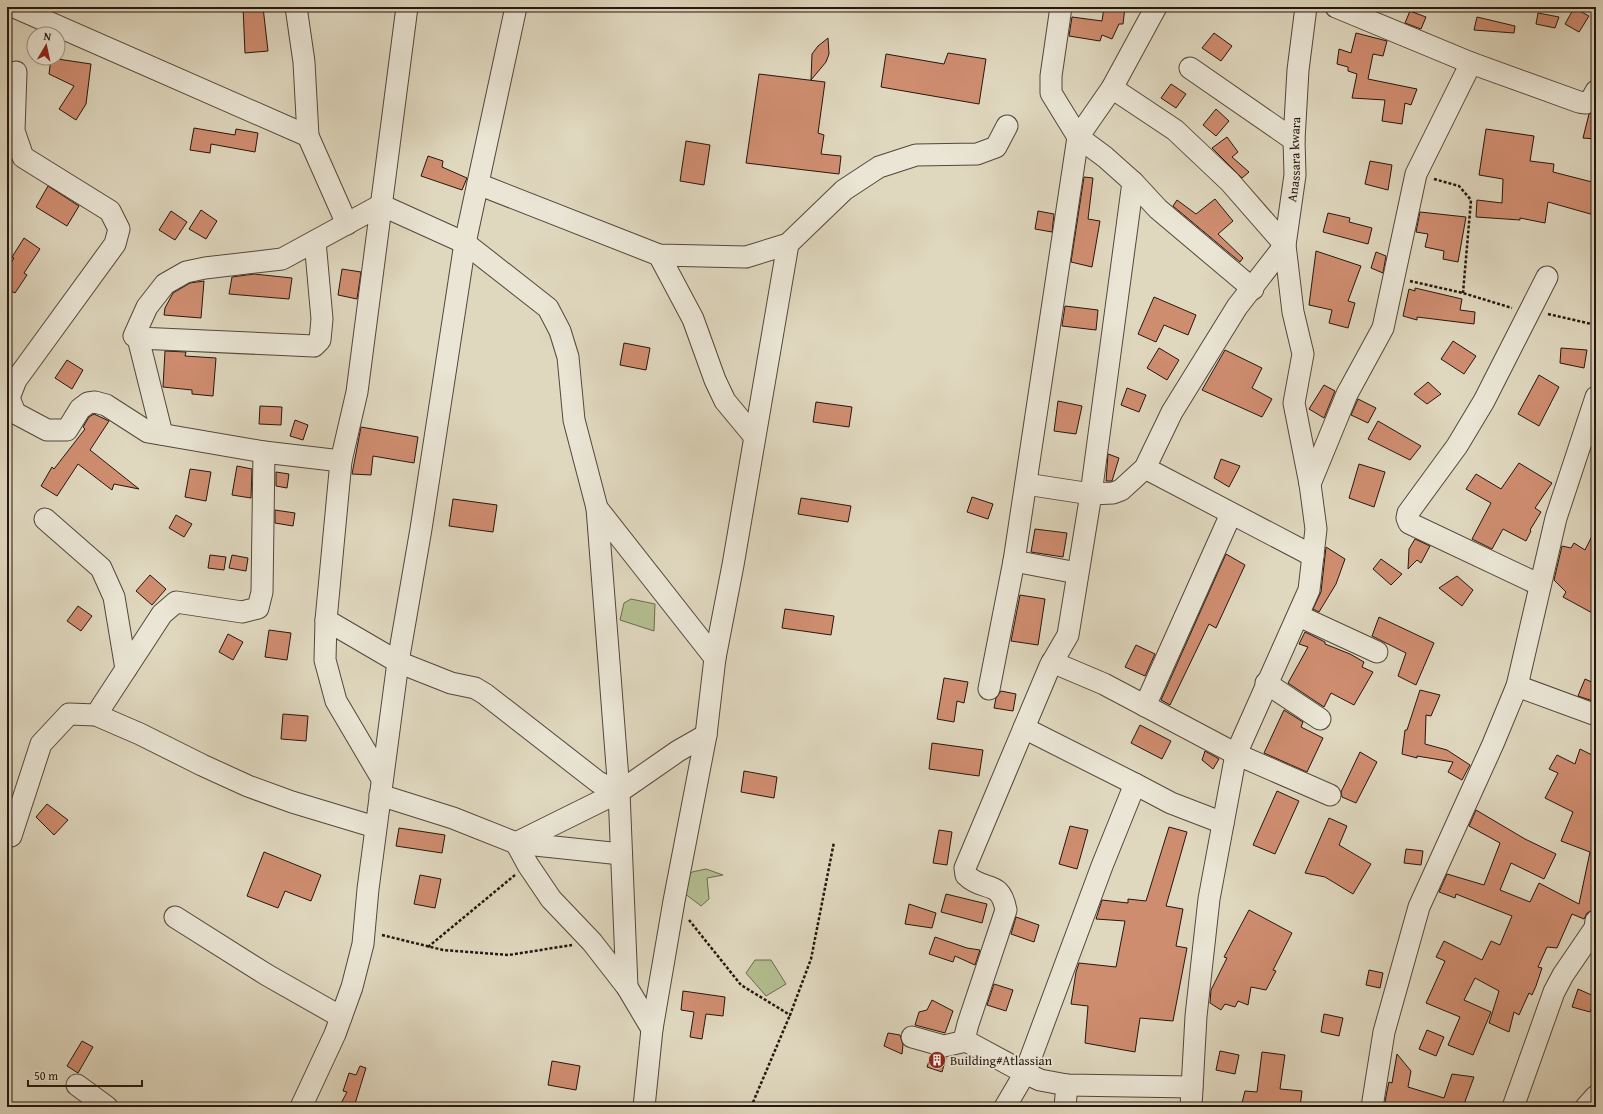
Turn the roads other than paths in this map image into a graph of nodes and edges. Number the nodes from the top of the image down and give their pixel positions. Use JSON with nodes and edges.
{"nodes":[{"id":1,"x":14,"y":7,"type":"edge"},
{"id":2,"x":296,"y":7,"type":"edge"},
{"id":3,"x":407,"y":7,"type":"edge"},
{"id":4,"x":516,"y":7,"type":"edge"},
{"id":5,"x":1061,"y":7,"type":"edge"},
{"id":6,"x":1156,"y":7,"type":"edge"},
{"id":7,"x":1306,"y":7,"type":"edge"},
{"id":8,"x":1336,"y":7,"type":"edge"},
{"id":9,"x":1471,"y":63,"type":"junction"},
{"id":10,"x":1190,"y":68,"type":"dead end"},
{"id":11,"x":16,"y":72,"type":"dead end"},
{"id":12,"x":1112,"y":88,"type":"junction"},
{"id":13,"x":1596,"y":92,"type":"edge"},
{"id":14,"x":1007,"y":126,"type":"dead end"},
{"id":15,"x":308,"y":136,"type":"junction"},
{"id":16,"x":1078,"y":137,"type":"junction"},
{"id":17,"x":1294,"y":140,"type":"junction"},
{"id":18,"x":1133,"y":182,"type":"junction"},
{"id":19,"x":478,"y":184,"type":"junction"},
{"id":20,"x":381,"y":205,"type":"junction"},
{"id":21,"x":346,"y":224,"type":"junction"},
{"id":22,"x":315,"y":241,"type":"junction"},
{"id":23,"x":465,"y":242,"type":"junction"},
{"id":24,"x":788,"y":244,"type":"junction"},
{"id":25,"x":1285,"y":246,"type":"junction"},
{"id":26,"x":659,"y":255,"type":"junction"},
{"id":27,"x":1547,"y":277,"type":"dead end"},
{"id":28,"x":1253,"y":289,"type":"junction"},
{"id":29,"x":138,"y":338,"type":"junction"},
{"id":30,"x":1595,"y":400,"type":"edge"},
{"id":31,"x":162,"y":434,"type":"junction"},
{"id":32,"x":754,"y":436,"type":"junction"},
{"id":33,"x":264,"y":452,"type":"junction"},
{"id":34,"x":341,"y":461,"type":"junction"},
{"id":35,"x":1145,"y":468,"type":"junction"},
{"id":36,"x":1026,"y":484,"type":"junction"},
{"id":37,"x":1310,"y":484,"type":"junction"},
{"id":38,"x":1091,"y":494,"type":"junction"},
{"id":39,"x":597,"y":508,"type":"junction"},
{"id":40,"x":1231,"y":514,"type":"junction"},
{"id":41,"x":45,"y":519,"type":"dead end"},
{"id":42,"x":1313,"y":556,"type":"junction"},
{"id":43,"x":1014,"y":561,"type":"junction"},
{"id":44,"x":1077,"y":573,"type":"junction"},
{"id":45,"x":1540,"y":585,"type":"junction"},
{"id":46,"x":1299,"y":616,"type":"junction"},
{"id":47,"x":326,"y":620,"type":"junction"},
{"id":48,"x":1377,"y":652,"type":"dead end"},
{"id":49,"x":715,"y":658,"type":"junction"},
{"id":50,"x":398,"y":662,"type":"junction"},
{"id":51,"x":1052,"y":662,"type":"junction"},
{"id":52,"x":126,"y":669,"type":"junction"},
{"id":53,"x":1266,"y":683,"type":"junction"},
{"id":54,"x":1517,"y":686,"type":"junction"},
{"id":55,"x":989,"y":689,"type":"dead end"},
{"id":56,"x":1145,"y":706,"type":"junction"},
{"id":57,"x":96,"y":715,"type":"junction"},
{"id":58,"x":1596,"y":715,"type":"edge"},
{"id":59,"x":1320,"y":719,"type":"dead end"},
{"id":60,"x":1024,"y":728,"type":"junction"},
{"id":61,"x":706,"y":735,"type":"junction"},
{"id":62,"x":1236,"y":754,"type":"junction"},
{"id":63,"x":1135,"y":784,"type":"junction"},
{"id":64,"x":381,"y":787,"type":"junction"},
{"id":65,"x":618,"y":792,"type":"junction"},
{"id":66,"x":1330,"y":795,"type":"dead end"},
{"id":67,"x":1223,"y":823,"type":"junction"},
{"id":68,"x":376,"y":827,"type":"junction"},
{"id":69,"x":11,"y":836,"type":"dead end"},
{"id":70,"x":516,"y":843,"type":"junction"},
{"id":71,"x":621,"y":854,"type":"junction"},
{"id":72,"x":175,"y":917,"type":"dead end"},
{"id":73,"x":1596,"y":922,"type":"edge"},
{"id":74,"x":627,"y":987,"type":"junction"},
{"id":75,"x":341,"y":1017,"type":"junction"},
{"id":76,"x":652,"y":1029,"type":"junction"},
{"id":77,"x":912,"y":1037,"type":"dead end"},
{"id":78,"x":966,"y":1041,"type":"junction"},
{"id":79,"x":1025,"y":1073,"type":"junction"},
{"id":80,"x":77,"y":1085,"type":"dead end"},
{"id":81,"x":1067,"y":1085,"type":"junction"},
{"id":82,"x":1596,"y":1096,"type":"edge"},
{"id":83,"x":1192,"y":1097,"type":"edge"},
{"id":84,"x":305,"y":1106,"type":"edge"},
{"id":85,"x":108,"y":1107,"type":"edge"},
{"id":86,"x":644,"y":1107,"type":"edge"},
{"id":87,"x":1005,"y":1107,"type":"edge"},
{"id":88,"x":1065,"y":1107,"type":"edge"},
{"id":89,"x":1372,"y":1107,"type":"edge"},
{"id":90,"x":1513,"y":1107,"type":"edge"},
{"id":91,"x":1586,"y":1107,"type":"edge"}],
"edges":[{"from":1,"to":15,"type":"street"},
{"from":2,"to":15,"type":"street"},
{"from":3,"to":20,"type":"street"},
{"from":4,"to":19,"type":"street"},
{"from":5,"to":16,"type":"street"},
{"from":6,"to":12,"type":"street"},
{"from":7,"to":17,"type":"street","name":"Anassara kwara"},
{"from":8,"to":9,"type":"street"},
{"from":9,"to":13,"type":"street"},
{"from":9,"to":37,"type":"street"},
{"from":10,"to":17,"type":"street"},
{"from":11,"to":31,"type":"street"},
{"from":12,"to":16,"type":"street"},
{"from":12,"to":25,"type":"street"},
{"from":14,"to":24,"type":"street"},
{"from":15,"to":21,"type":"street"},
{"from":16,"to":18,"type":"street"},
{"from":16,"to":36,"type":"street"},
{"from":17,"to":25,"type":"street","name":"Anassara kwara"},
{"from":18,"to":28,"type":"street"},
{"from":18,"to":38,"type":"street"},
{"from":19,"to":23,"type":"street"},
{"from":19,"to":26,"type":"street"},
{"from":20,"to":21,"type":"street"},
{"from":20,"to":23,"type":"street"},
{"from":20,"to":34,"type":"street"},
{"from":21,"to":22,"type":"street"},
{"from":22,"to":29,"type":"street"},
{"from":22,"to":29,"type":"street"},
{"from":23,"to":39,"type":"street"},
{"from":23,"to":50,"type":"street"},
{"from":24,"to":26,"type":"street"},
{"from":24,"to":32,"type":"street"},
{"from":25,"to":28,"type":"street"},
{"from":25,"to":37,"type":"street","name":"Anassara kwara"},
{"from":26,"to":32,"type":"street"},
{"from":27,"to":45,"type":"street"},
{"from":28,"to":35,"type":"street"},
{"from":29,"to":31,"type":"street"},
{"from":30,"to":45,"type":"street"},
{"from":31,"to":33,"type":"street"},
{"from":32,"to":49,"type":"street"},
{"from":33,"to":34,"type":"street"},
{"from":33,"to":52,"type":"street"},
{"from":34,"to":47,"type":"street"},
{"from":35,"to":38,"type":"street"},
{"from":35,"to":40,"type":"street"},
{"from":36,"to":38,"type":"street"},
{"from":36,"to":43,"type":"street"},
{"from":37,"to":42,"type":"street","name":"Anassara kwara"},
{"from":38,"to":44,"type":"street"},
{"from":39,"to":49,"type":"street"},
{"from":39,"to":65,"type":"street"},
{"from":40,"to":42,"type":"street"},
{"from":40,"to":56,"type":"street"},
{"from":41,"to":52,"type":"street"},
{"from":42,"to":46,"type":"street","name":"Anassara kwara"},
{"from":43,"to":44,"type":"street"},
{"from":43,"to":55,"type":"street"},
{"from":44,"to":51,"type":"street"},
{"from":45,"to":54,"type":"street"},
{"from":46,"to":48,"type":"street"},
{"from":46,"to":53,"type":"street","name":"Anassara kwara"},
{"from":47,"to":50,"type":"street"},
{"from":47,"to":64,"type":"street"},
{"from":49,"to":61,"type":"street"},
{"from":50,"to":64,"type":"street"},
{"from":50,"to":65,"type":"street"},
{"from":51,"to":56,"type":"street"},
{"from":51,"to":60,"type":"street"},
{"from":52,"to":57,"type":"street"},
{"from":53,"to":59,"type":"street"},
{"from":53,"to":62,"type":"street","name":"Anassara kwara"},
{"from":54,"to":58,"type":"street"},
{"from":54,"to":89,"type":"street"},
{"from":56,"to":62,"type":"street"},
{"from":57,"to":68,"type":"street"},
{"from":57,"to":69,"type":"street"},
{"from":60,"to":63,"type":"street"},
{"from":60,"to":78,"type":"street"},
{"from":61,"to":65,"type":"street"},
{"from":61,"to":76,"type":"street"},
{"from":62,"to":66,"type":"street"},
{"from":62,"to":67,"type":"street","name":"Anassara kwara"},
{"from":63,"to":67,"type":"street"},
{"from":63,"to":79,"type":"street"},
{"from":64,"to":68,"type":"street"},
{"from":64,"to":70,"type":"street"},
{"from":65,"to":70,"type":"street"},
{"from":65,"to":71,"type":"street"},
{"from":67,"to":83,"type":"street","name":"Anassara kwara"},
{"from":68,"to":75,"type":"street"},
{"from":70,"to":71,"type":"street"},
{"from":70,"to":74,"type":"street"},
{"from":71,"to":74,"type":"street"},
{"from":72,"to":75,"type":"street"},
{"from":73,"to":90,"type":"street"},
{"from":74,"to":76,"type":"street"},
{"from":75,"to":84,"type":"street"},
{"from":76,"to":86,"type":"street"},
{"from":77,"to":78,"type":"street"},
{"from":78,"to":79,"type":"street"},
{"from":79,"to":81,"type":"street"},
{"from":79,"to":87,"type":"street"},
{"from":80,"to":85,"type":"street"},
{"from":81,"to":83,"type":"street"},
{"from":81,"to":88,"type":"street"},
{"from":82,"to":91,"type":"street"}]}
